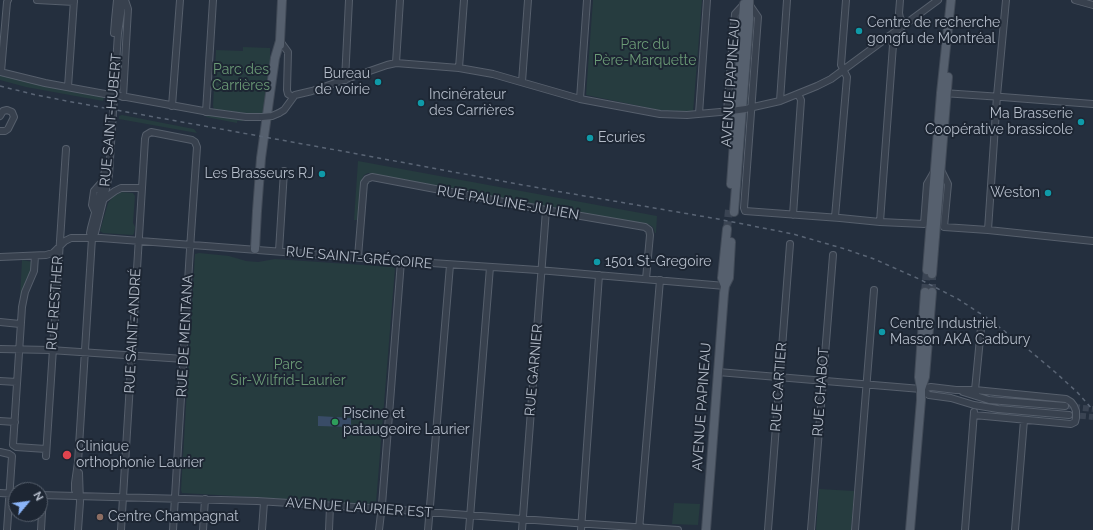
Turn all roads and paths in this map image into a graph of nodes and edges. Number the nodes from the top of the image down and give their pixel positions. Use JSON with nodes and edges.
{"nodes":[{"id":1,"x":38,"y":0,"type":"edge"},
{"id":2,"x":117,"y":0,"type":"edge"},
{"id":3,"x":124,"y":0,"type":"edge"},
{"id":4,"x":180,"y":0,"type":"edge"},
{"id":5,"x":212,"y":0,"type":"edge"},
{"id":6,"x":282,"y":0,"type":"edge"},
{"id":7,"x":349,"y":0,"type":"edge"},
{"id":8,"x":400,"y":0,"type":"edge"},
{"id":9,"x":464,"y":0,"type":"edge"},
{"id":10,"x":528,"y":0,"type":"edge"},
{"id":11,"x":587,"y":0,"type":"edge"},
{"id":12,"x":707,"y":0,"type":"edge"},
{"id":13,"x":786,"y":0,"type":"edge"},
{"id":14,"x":846,"y":0,"type":"edge"},
{"id":15,"x":900,"y":0,"type":"edge"},
{"id":16,"x":938,"y":0,"type":"edge"},
{"id":17,"x":951,"y":0,"type":"edge"},
{"id":18,"x":1006,"y":0,"type":"edge"},
{"id":19,"x":1076,"y":0,"type":"edge"},
{"id":20,"x":7,"y":1,"type":"edge"},
{"id":21,"x":74,"y":1,"type":"edge"},
{"id":22,"x":747,"y":2,"type":"edge"},
{"id":23,"x":1093,"y":5,"type":"edge"},
{"id":24,"x":905,"y":24,"type":"junction"},
{"id":25,"x":889,"y":36,"type":"junction"},
{"id":26,"x":280,"y":40,"type":"junction"},
{"id":27,"x":396,"y":63,"type":"junction"},
{"id":28,"x":459,"y":68,"type":"junction"},
{"id":29,"x":843,"y":70,"type":"junction"},
{"id":30,"x":0,"y":72,"type":"edge"},
{"id":31,"x":345,"y":80,"type":"junction"},
{"id":32,"x":522,"y":82,"type":"junction"},
{"id":33,"x":68,"y":87,"type":"junction"},
{"id":34,"x":944,"y":93,"type":"junction"},
{"id":35,"x":798,"y":94,"type":"junction"},
{"id":36,"x":998,"y":96,"type":"junction"},
{"id":37,"x":122,"y":97,"type":"junction"},
{"id":38,"x":293,"y":98,"type":"junction"},
{"id":39,"x":580,"y":99,"type":"junction"},
{"id":40,"x":780,"y":101,"type":"junction"},
{"id":41,"x":1093,"y":104,"type":"edge"},
{"id":42,"x":172,"y":106,"type":"junction"},
{"id":43,"x":749,"y":108,"type":"junction"},
{"id":44,"x":729,"y":111,"type":"junction"},
{"id":45,"x":206,"y":112,"type":"junction"},
{"id":46,"x":699,"y":114,"type":"junction"},
{"id":47,"x":0,"y":116,"type":"edge"},
{"id":48,"x":0,"y":131,"type":"edge"},
{"id":49,"x":148,"y":133,"type":"joint"},
{"id":50,"x":66,"y":150,"type":"dead end"},
{"id":51,"x":284,"y":170,"type":"dead end"},
{"id":52,"x":938,"y":171,"type":"junction"},
{"id":53,"x":141,"y":188,"type":"junction"},
{"id":54,"x":104,"y":199,"type":"junction"},
{"id":55,"x":546,"y":210,"type":"junction"},
{"id":56,"x":731,"y":211,"type":"tunnel mouth"},
{"id":57,"x":793,"y":214,"type":"junction"},
{"id":58,"x":835,"y":217,"type":"junction"},
{"id":59,"x":880,"y":222,"type":"junction"},
{"id":60,"x":730,"y":230,"type":"tunnel mouth"},
{"id":61,"x":988,"y":230,"type":"junction"},
{"id":62,"x":92,"y":238,"type":"junction"},
{"id":63,"x":138,"y":240,"type":"junction"},
{"id":64,"x":1093,"y":241,"type":"edge"},
{"id":65,"x":190,"y":244,"type":"junction"},
{"id":66,"x":790,"y":244,"type":"dead end"},
{"id":67,"x":59,"y":247,"type":"junction"},
{"id":68,"x":255,"y":249,"type":"junction"},
{"id":69,"x":279,"y":251,"type":"junction"},
{"id":70,"x":833,"y":255,"type":"dead end"},
{"id":71,"x":35,"y":256,"type":"junction"},
{"id":72,"x":0,"y":257,"type":"edge"},
{"id":73,"x":358,"y":257,"type":"junction"},
{"id":74,"x":401,"y":261,"type":"junction"},
{"id":75,"x":450,"y":265,"type":"junction"},
{"id":76,"x":490,"y":267,"type":"junction"},
{"id":77,"x":542,"y":270,"type":"junction"},
{"id":78,"x":930,"y":272,"type":"tunnel mouth"},
{"id":79,"x":599,"y":275,"type":"junction"},
{"id":80,"x":646,"y":279,"type":"junction"},
{"id":81,"x":660,"y":280,"type":"junction"},
{"id":82,"x":725,"y":286,"type":"junction"},
{"id":83,"x":874,"y":290,"type":"dead end"},
{"id":84,"x":929,"y":292,"type":"tunnel mouth"},
{"id":85,"x":0,"y":322,"type":"edge"},
{"id":86,"x":20,"y":324,"type":"junction"},
{"id":87,"x":981,"y":328,"type":"dead end"},
{"id":88,"x":0,"y":349,"type":"edge"},
{"id":89,"x":18,"y":350,"type":"junction"},
{"id":90,"x":52,"y":351,"type":"junction"},
{"id":91,"x":85,"y":353,"type":"junction"},
{"id":92,"x":132,"y":356,"type":"junction"},
{"id":93,"x":184,"y":359,"type":"junction"},
{"id":94,"x":718,"y":372,"type":"junction"},
{"id":95,"x":779,"y":377,"type":"junction"},
{"id":96,"x":823,"y":380,"type":"junction"},
{"id":97,"x":0,"y":381,"type":"edge"},
{"id":98,"x":17,"y":382,"type":"junction"},
{"id":99,"x":867,"y":385,"type":"junction"},
{"id":100,"x":921,"y":389,"type":"junction"},
{"id":101,"x":976,"y":394,"type":"junction"},
{"id":102,"x":974,"y":405,"type":"junction"},
{"id":103,"x":1065,"y":406,"type":"tunnel mouth"},
{"id":104,"x":974,"y":415,"type":"junction"},
{"id":105,"x":1069,"y":415,"type":"tunnel mouth"},
{"id":106,"x":1024,"y":420,"type":"junction"},
{"id":107,"x":0,"y":421,"type":"edge"},
{"id":108,"x":15,"y":422,"type":"junction"},
{"id":109,"x":46,"y":449,"type":"junction"},
{"id":110,"x":0,"y":452,"type":"edge"},
{"id":111,"x":46,"y":456,"type":"dead end"},
{"id":112,"x":13,"y":482,"type":"edge"},
{"id":113,"x":48,"y":495,"type":"edge"},
{"id":114,"x":79,"y":496,"type":"junction"},
{"id":115,"x":123,"y":497,"type":"junction"},
{"id":116,"x":175,"y":498,"type":"junction"},
{"id":117,"x":205,"y":499,"type":"junction"},
{"id":118,"x":264,"y":502,"type":"junction"},
{"id":119,"x":330,"y":506,"type":"junction"},
{"id":120,"x":382,"y":509,"type":"junction"},
{"id":121,"x":430,"y":512,"type":"junction"},
{"id":122,"x":470,"y":515,"type":"junction"},
{"id":123,"x":522,"y":519,"type":"junction"},
{"id":124,"x":581,"y":527,"type":"edge"},
{"id":125,"x":639,"y":529,"type":"edge"},
{"id":126,"x":78,"y":530,"type":"edge"},
{"id":127,"x":121,"y":530,"type":"edge"},
{"id":128,"x":173,"y":530,"type":"edge"},
{"id":129,"x":203,"y":530,"type":"edge"},
{"id":130,"x":262,"y":530,"type":"edge"},
{"id":131,"x":329,"y":530,"type":"edge"},
{"id":132,"x":379,"y":530,"type":"edge"},
{"id":133,"x":428,"y":530,"type":"edge"},
{"id":134,"x":469,"y":530,"type":"edge"},
{"id":135,"x":522,"y":530,"type":"edge"},
{"id":136,"x":678,"y":530,"type":"edge"},
{"id":137,"x":706,"y":530,"type":"edge"},
{"id":138,"x":768,"y":530,"type":"edge"},
{"id":139,"x":811,"y":530,"type":"edge"},
{"id":140,"x":855,"y":530,"type":"edge"},
{"id":141,"x":910,"y":530,"type":"edge"},
{"id":142,"x":965,"y":530,"type":"edge"},
{"id":143,"x":1015,"y":530,"type":"edge"}],
"edges":[{"from":1,"to":21,"type":"street"},
{"from":2,"to":62,"type":"street","name":"RUE SAINT-HUBERT"},
{"from":3,"to":37,"type":"street","name":"RUE SAINT-HUBERT"},
{"from":3,"to":54,"type":"street","name":"RUE SAINT-HUBERT"},
{"from":4,"to":42,"type":"street"},
{"from":5,"to":45,"type":"street"},
{"from":6,"to":26,"type":"main road"},
{"from":7,"to":31,"type":"street"},
{"from":8,"to":27,"type":"street"},
{"from":9,"to":28,"type":"street"},
{"from":10,"to":32,"type":"street"},
{"from":11,"to":39,"type":"street"},
{"from":12,"to":46,"type":"street"},
{"from":13,"to":40,"type":"street"},
{"from":14,"to":29,"type":"street"},
{"from":15,"to":24,"type":"street"},
{"from":16,"to":24,"type":"street"},
{"from":17,"to":34,"type":"main road"},
{"from":18,"to":36,"type":"street"},
{"from":19,"to":23,"type":"street"},
{"from":20,"to":30,"type":"street"},
{"from":21,"to":33,"type":"street"},
{"from":22,"to":43,"type":"street","name":"AVENUE PAPINEAU"},
{"from":22,"to":44,"type":"street","name":"AVENUE PAPINEAU"},
{"from":22,"to":56,"type":"main road","name":"AVENUE PAPINEAU"},
{"from":24,"to":25,"type":"street"},
{"from":25,"to":29,"type":"street"},
{"from":25,"to":59,"type":"street"},
{"from":26,"to":38,"type":"street"},
{"from":26,"to":68,"type":"main road"},
{"from":27,"to":28,"type":"street"},
{"from":27,"to":31,"type":"street"},
{"from":28,"to":32,"type":"street"},
{"from":29,"to":35,"type":"street"},
{"from":29,"to":58,"type":"street"},
{"from":30,"to":33,"type":"street"},
{"from":31,"to":38,"type":"street"},
{"from":32,"to":39,"type":"street"},
{"from":33,"to":37,"type":"street","bridge":true},
{"from":34,"to":36,"type":"street"},
{"from":34,"to":52,"type":"main road"},
{"from":35,"to":40,"type":"street"},
{"from":35,"to":57,"type":"street"},
{"from":36,"to":41,"type":"street"},
{"from":36,"to":61,"type":"street"},
{"from":37,"to":42,"type":"street"},
{"from":38,"to":45,"type":"street","bridge":true},
{"from":39,"to":46,"type":"street"},
{"from":40,"to":43,"type":"street"},
{"from":42,"to":45,"type":"street"},
{"from":43,"to":44,"type":"street","bridge":true},
{"from":43,"to":57,"type":"street","name":"AVENUE PAPINEAU"},
{"from":44,"to":46,"type":"street"},
{"from":47,"to":48,"type":"street"},
{"from":49,"to":53,"type":"street","name":"RUE SAINT-ANDRÉ"},
{"from":49,"to":65,"type":"street","name":"RUE DE MENTANA"},
{"from":50,"to":67,"type":"street","name":"RUE RESTHER"},
{"from":51,"to":69,"type":"street"},
{"from":52,"to":59,"type":"street"},
{"from":52,"to":61,"type":"street"},
{"from":52,"to":78,"type":"main road"},
{"from":53,"to":54,"type":"street"},
{"from":53,"to":63,"type":"street","name":"RUE SAINT-ANDRÉ"},
{"from":54,"to":62,"type":"street","name":"RUE SAINT-HUBERT"},
{"from":55,"to":73,"type":"street","name":"RUE PAULINE-JULIEN"},
{"from":55,"to":77,"type":"street","name":"RUE GARNIER"},
{"from":55,"to":80,"type":"street","name":"RUE PAULINE-JULIEN"},
{"from":57,"to":58,"type":"street"},
{"from":58,"to":59,"type":"street"},
{"from":60,"to":82,"type":"main road","name":"AVENUE PAPINEAU"},
{"from":61,"to":64,"type":"street"},
{"from":62,"to":63,"type":"street","name":"RUE SAINT-GRÉGOIRE"},
{"from":62,"to":67,"type":"street","name":"RUE SAINT-GRÉGOIRE"},
{"from":62,"to":91,"type":"street","name":"RUE SAINT-HUBERT"},
{"from":63,"to":65,"type":"street","name":"RUE SAINT-GRÉGOIRE"},
{"from":63,"to":92,"type":"street","name":"RUE SAINT-ANDRÉ"},
{"from":65,"to":68,"type":"street","name":"RUE SAINT-GRÉGOIRE"},
{"from":65,"to":93,"type":"street","name":"RUE DE MENTANA"},
{"from":66,"to":95,"type":"street","name":"RUE CARTIER"},
{"from":67,"to":71,"type":"street","name":"RUE SAINT-GRÉGOIRE"},
{"from":67,"to":90,"type":"street","name":"RUE RESTHER"},
{"from":68,"to":69,"type":"street","name":"RUE SAINT-GRÉGOIRE"},
{"from":69,"to":73,"type":"street","name":"RUE SAINT-GRÉGOIRE"},
{"from":70,"to":96,"type":"street","name":"RUE CHABOT"},
{"from":71,"to":72,"type":"street","name":"RUE SAINT-GRÉGOIRE"},
{"from":71,"to":86,"type":"street"},
{"from":73,"to":74,"type":"street","name":"RUE SAINT-GRÉGOIRE"},
{"from":74,"to":75,"type":"street","name":"RUE SAINT-GRÉGOIRE"},
{"from":74,"to":120,"type":"street"},
{"from":75,"to":76,"type":"street","name":"RUE SAINT-GRÉGOIRE"},
{"from":75,"to":121,"type":"street"},
{"from":76,"to":77,"type":"street","name":"RUE SAINT-GRÉGOIRE"},
{"from":76,"to":122,"type":"street"},
{"from":77,"to":79,"type":"street","name":"RUE SAINT-GRÉGOIRE"},
{"from":77,"to":123,"type":"street","name":"RUE GARNIER"},
{"from":79,"to":80,"type":"street","name":"RUE SAINT-GRÉGOIRE"},
{"from":79,"to":124,"type":"street"},
{"from":80,"to":81,"type":"street","name":"RUE SAINT-GRÉGOIRE"},
{"from":81,"to":82,"type":"street","name":"RUE SAINT-GRÉGOIRE"},
{"from":81,"to":125,"type":"street"},
{"from":82,"to":94,"type":"main road","name":"AVENUE PAPINEAU"},
{"from":83,"to":99,"type":"street"},
{"from":84,"to":100,"type":"main road"},
{"from":85,"to":86,"type":"street"},
{"from":86,"to":89,"type":"street"},
{"from":87,"to":101,"type":"street"},
{"from":88,"to":89,"type":"street"},
{"from":89,"to":90,"type":"street"},
{"from":89,"to":98,"type":"street"},
{"from":90,"to":91,"type":"street"},
{"from":90,"to":109,"type":"street","name":"RUE RESTHER"},
{"from":91,"to":92,"type":"street"},
{"from":91,"to":114,"type":"street","name":"RUE SAINT-HUBERT"},
{"from":92,"to":93,"type":"street"},
{"from":92,"to":115,"type":"street","name":"RUE SAINT-ANDRÉ"},
{"from":93,"to":116,"type":"street","name":"RUE DE MENTANA"},
{"from":94,"to":95,"type":"street"},
{"from":94,"to":137,"type":"main road","name":"AVENUE PAPINEAU"},
{"from":95,"to":96,"type":"street"},
{"from":95,"to":138,"type":"street","name":"RUE CARTIER"},
{"from":96,"to":99,"type":"street"},
{"from":96,"to":139,"type":"street","name":"RUE CHABOT"},
{"from":97,"to":98,"type":"street"},
{"from":98,"to":108,"type":"street"},
{"from":99,"to":100,"type":"street"},
{"from":99,"to":140,"type":"street"},
{"from":100,"to":101,"type":"street"},
{"from":100,"to":102,"type":"street"},
{"from":100,"to":141,"type":"main road"},
{"from":101,"to":103,"type":"street"},
{"from":101,"to":106,"type":"street"},
{"from":102,"to":104,"type":"street"},
{"from":102,"to":105,"type":"street"},
{"from":104,"to":106,"type":"street"},
{"from":104,"to":142,"type":"street"},
{"from":106,"to":143,"type":"street"},
{"from":107,"to":108,"type":"street"},
{"from":108,"to":109,"type":"street"},
{"from":109,"to":111,"type":"street","name":"RUE RESTHER"},
{"from":110,"to":112,"type":"street"},
{"from":113,"to":114,"type":"street","name":"AVENUE LAURIER EST"},
{"from":114,"to":115,"type":"street","name":"AVENUE LAURIER EST"},
{"from":114,"to":126,"type":"street","name":"RUE SAINT-HUBERT"},
{"from":115,"to":116,"type":"street","name":"AVENUE LAURIER EST"},
{"from":115,"to":127,"type":"street","name":"RUE SAINT-ANDRÉ"},
{"from":116,"to":117,"type":"street","name":"AVENUE LAURIER EST"},
{"from":116,"to":128,"type":"street","name":"RUE DE MENTANA"},
{"from":117,"to":118,"type":"street","name":"AVENUE LAURIER EST"},
{"from":117,"to":129,"type":"street"},
{"from":118,"to":119,"type":"street","name":"AVENUE LAURIER EST"},
{"from":118,"to":130,"type":"street"},
{"from":119,"to":120,"type":"street","name":"AVENUE LAURIER EST"},
{"from":119,"to":131,"type":"street"},
{"from":120,"to":121,"type":"street","name":"AVENUE LAURIER EST"},
{"from":120,"to":132,"type":"street"},
{"from":121,"to":122,"type":"street","name":"AVENUE LAURIER EST"},
{"from":121,"to":133,"type":"street"},
{"from":122,"to":123,"type":"street","name":"AVENUE LAURIER EST"},
{"from":122,"to":134,"type":"street"},
{"from":123,"to":124,"type":"street","name":"AVENUE LAURIER EST"},
{"from":123,"to":135,"type":"street","name":"RUE GARNIER"},
{"from":124,"to":125,"type":"street","name":"AVENUE LAURIER EST"},
{"from":125,"to":136,"type":"street","name":"AVENUE LAURIER EST"}]}
